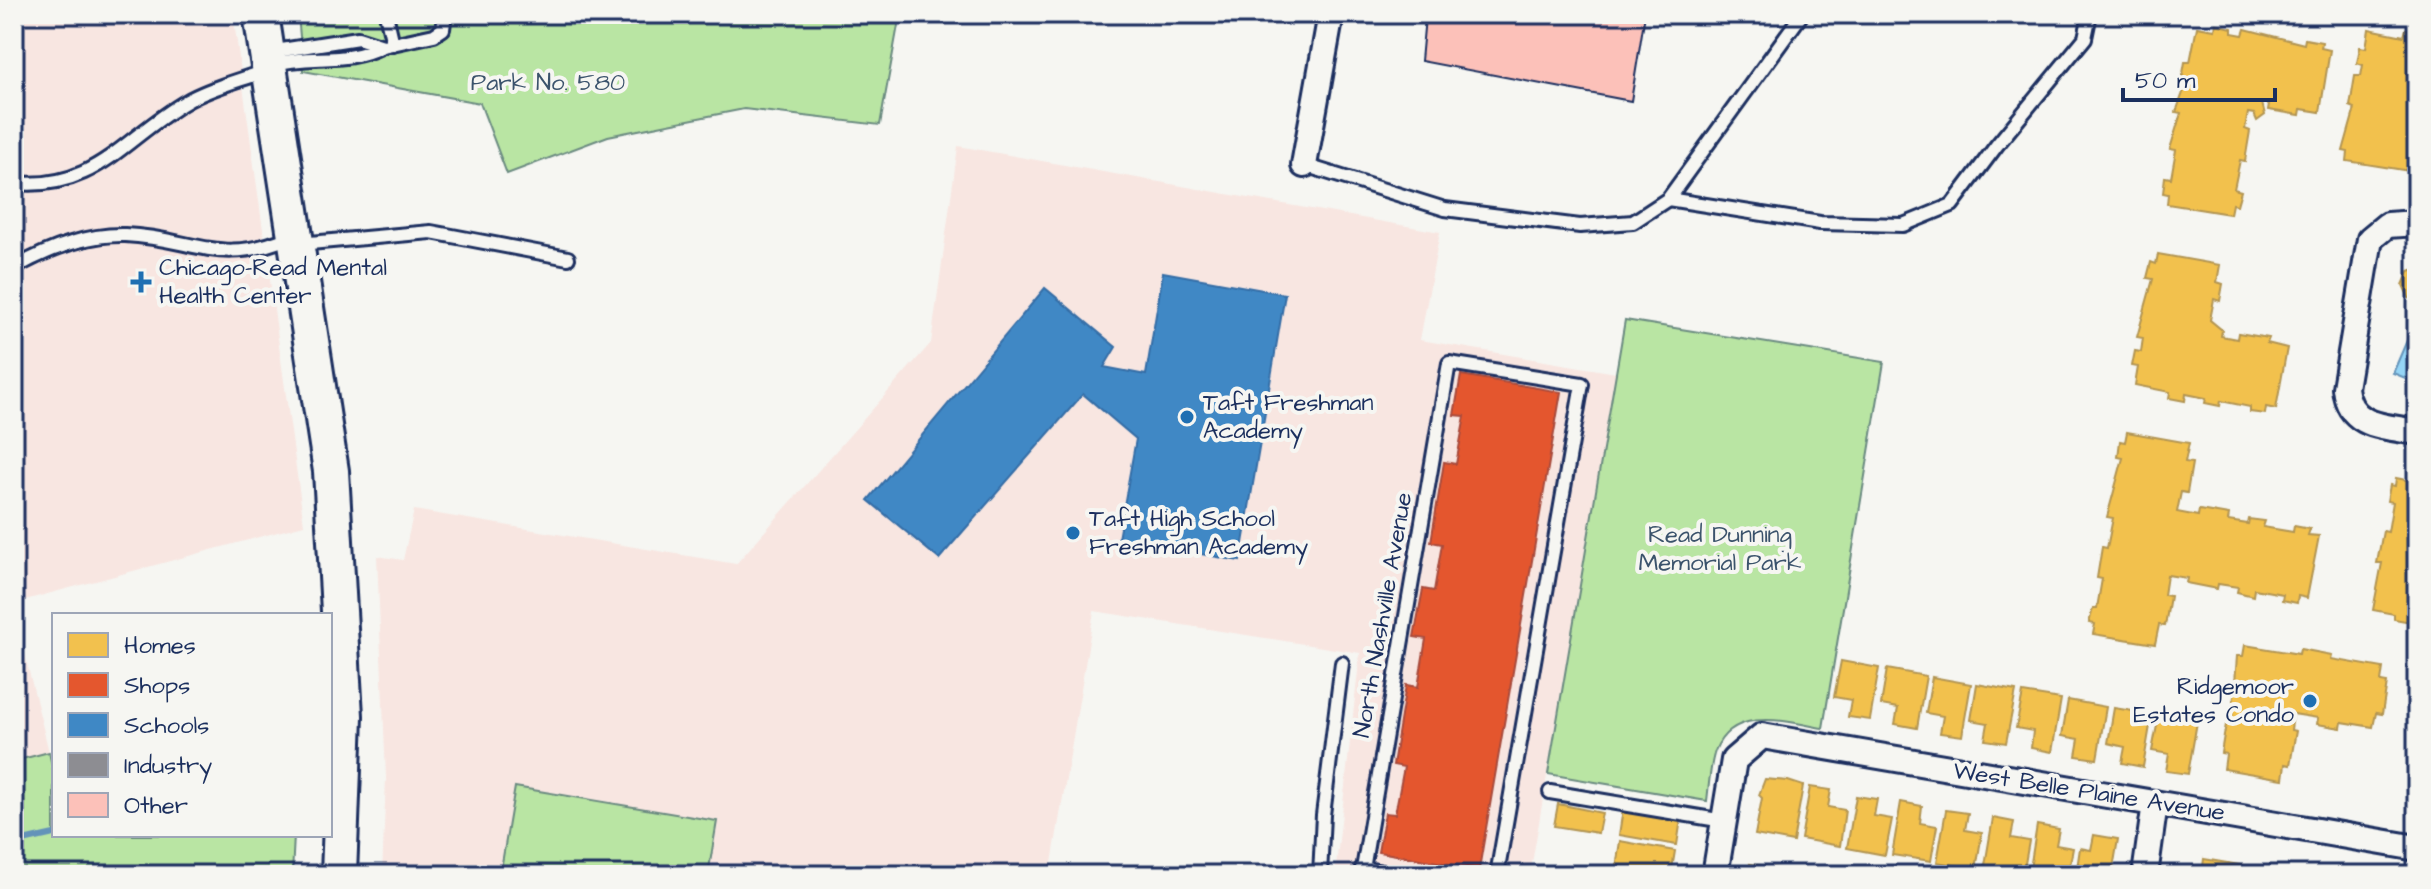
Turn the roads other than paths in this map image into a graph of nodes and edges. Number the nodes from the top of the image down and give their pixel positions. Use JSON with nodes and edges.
{"nodes":[{"id":1,"x":261,"y":14,"type":"edge"},
{"id":2,"x":386,"y":14,"type":"edge"},
{"id":3,"x":445,"y":14,"type":"edge"},
{"id":4,"x":1331,"y":14,"type":"edge"},
{"id":5,"x":1802,"y":14,"type":"edge"},
{"id":6,"x":2090,"y":14,"type":"edge"},
{"id":7,"x":388,"y":45,"type":"junction"},
{"id":8,"x":267,"y":63,"type":"junction"},
{"id":9,"x":1304,"y":165,"type":"joint"},
{"id":10,"x":14,"y":183,"type":"edge"},
{"id":11,"x":1668,"y":199,"type":"junction"},
{"id":12,"x":2417,"y":223,"type":"edge"},
{"id":13,"x":295,"y":240,"type":"junction"},
{"id":14,"x":568,"y":258,"type":"dead end"},
{"id":15,"x":14,"y":268,"type":"edge"},
{"id":16,"x":2417,"y":432,"type":"edge"},
{"id":17,"x":1342,"y":663,"type":"dead end"},
{"id":18,"x":338,"y":719,"type":"edge"},
{"id":19,"x":1550,"y":792,"type":"dead end"},
{"id":20,"x":2155,"y":803,"type":"junction"},
{"id":21,"x":1724,"y":821,"type":"junction"},
{"id":22,"x":2417,"y":848,"type":"edge"},
{"id":23,"x":1362,"y":872,"type":"edge"},
{"id":24,"x":339,"y":875,"type":"edge"},
{"id":25,"x":1320,"y":875,"type":"edge"},
{"id":26,"x":1397,"y":875,"type":"edge"},
{"id":27,"x":1497,"y":875,"type":"edge"},
{"id":28,"x":1715,"y":875,"type":"edge"},
{"id":29,"x":2145,"y":875,"type":"edge"}],
"edges":[{"from":1,"to":8,"type":"street"},
{"from":2,"to":7,"type":"lane"},
{"from":3,"to":7,"type":"lane"},
{"from":4,"to":9,"type":"street"},
{"from":5,"to":11,"type":"lane"},
{"from":6,"to":11,"type":"lane"},
{"from":7,"to":8,"type":"lane"},
{"from":7,"to":8,"type":"lane"},
{"from":8,"to":10,"type":"lane"},
{"from":8,"to":13,"type":"street"},
{"from":9,"to":11,"type":"lane"},
{"from":12,"to":16,"type":"street"},
{"from":13,"to":14,"type":"lane"},
{"from":13,"to":15,"type":"lane"},
{"from":13,"to":18,"type":"street"},
{"from":17,"to":25,"type":"lane"},
{"from":18,"to":24,"type":"street"},
{"from":19,"to":21,"type":"lane"},
{"from":20,"to":21,"type":"street","name":"West Belle Plaine Avenue"},
{"from":20,"to":22,"type":"street","name":"West Belle Plaine Avenue"},
{"from":20,"to":29,"type":"street"},
{"from":21,"to":28,"type":"street"},
{"from":23,"to":26,"type":"lane"},
{"from":23,"to":27,"type":"lane","name":"North Nashville Avenue"}]}
